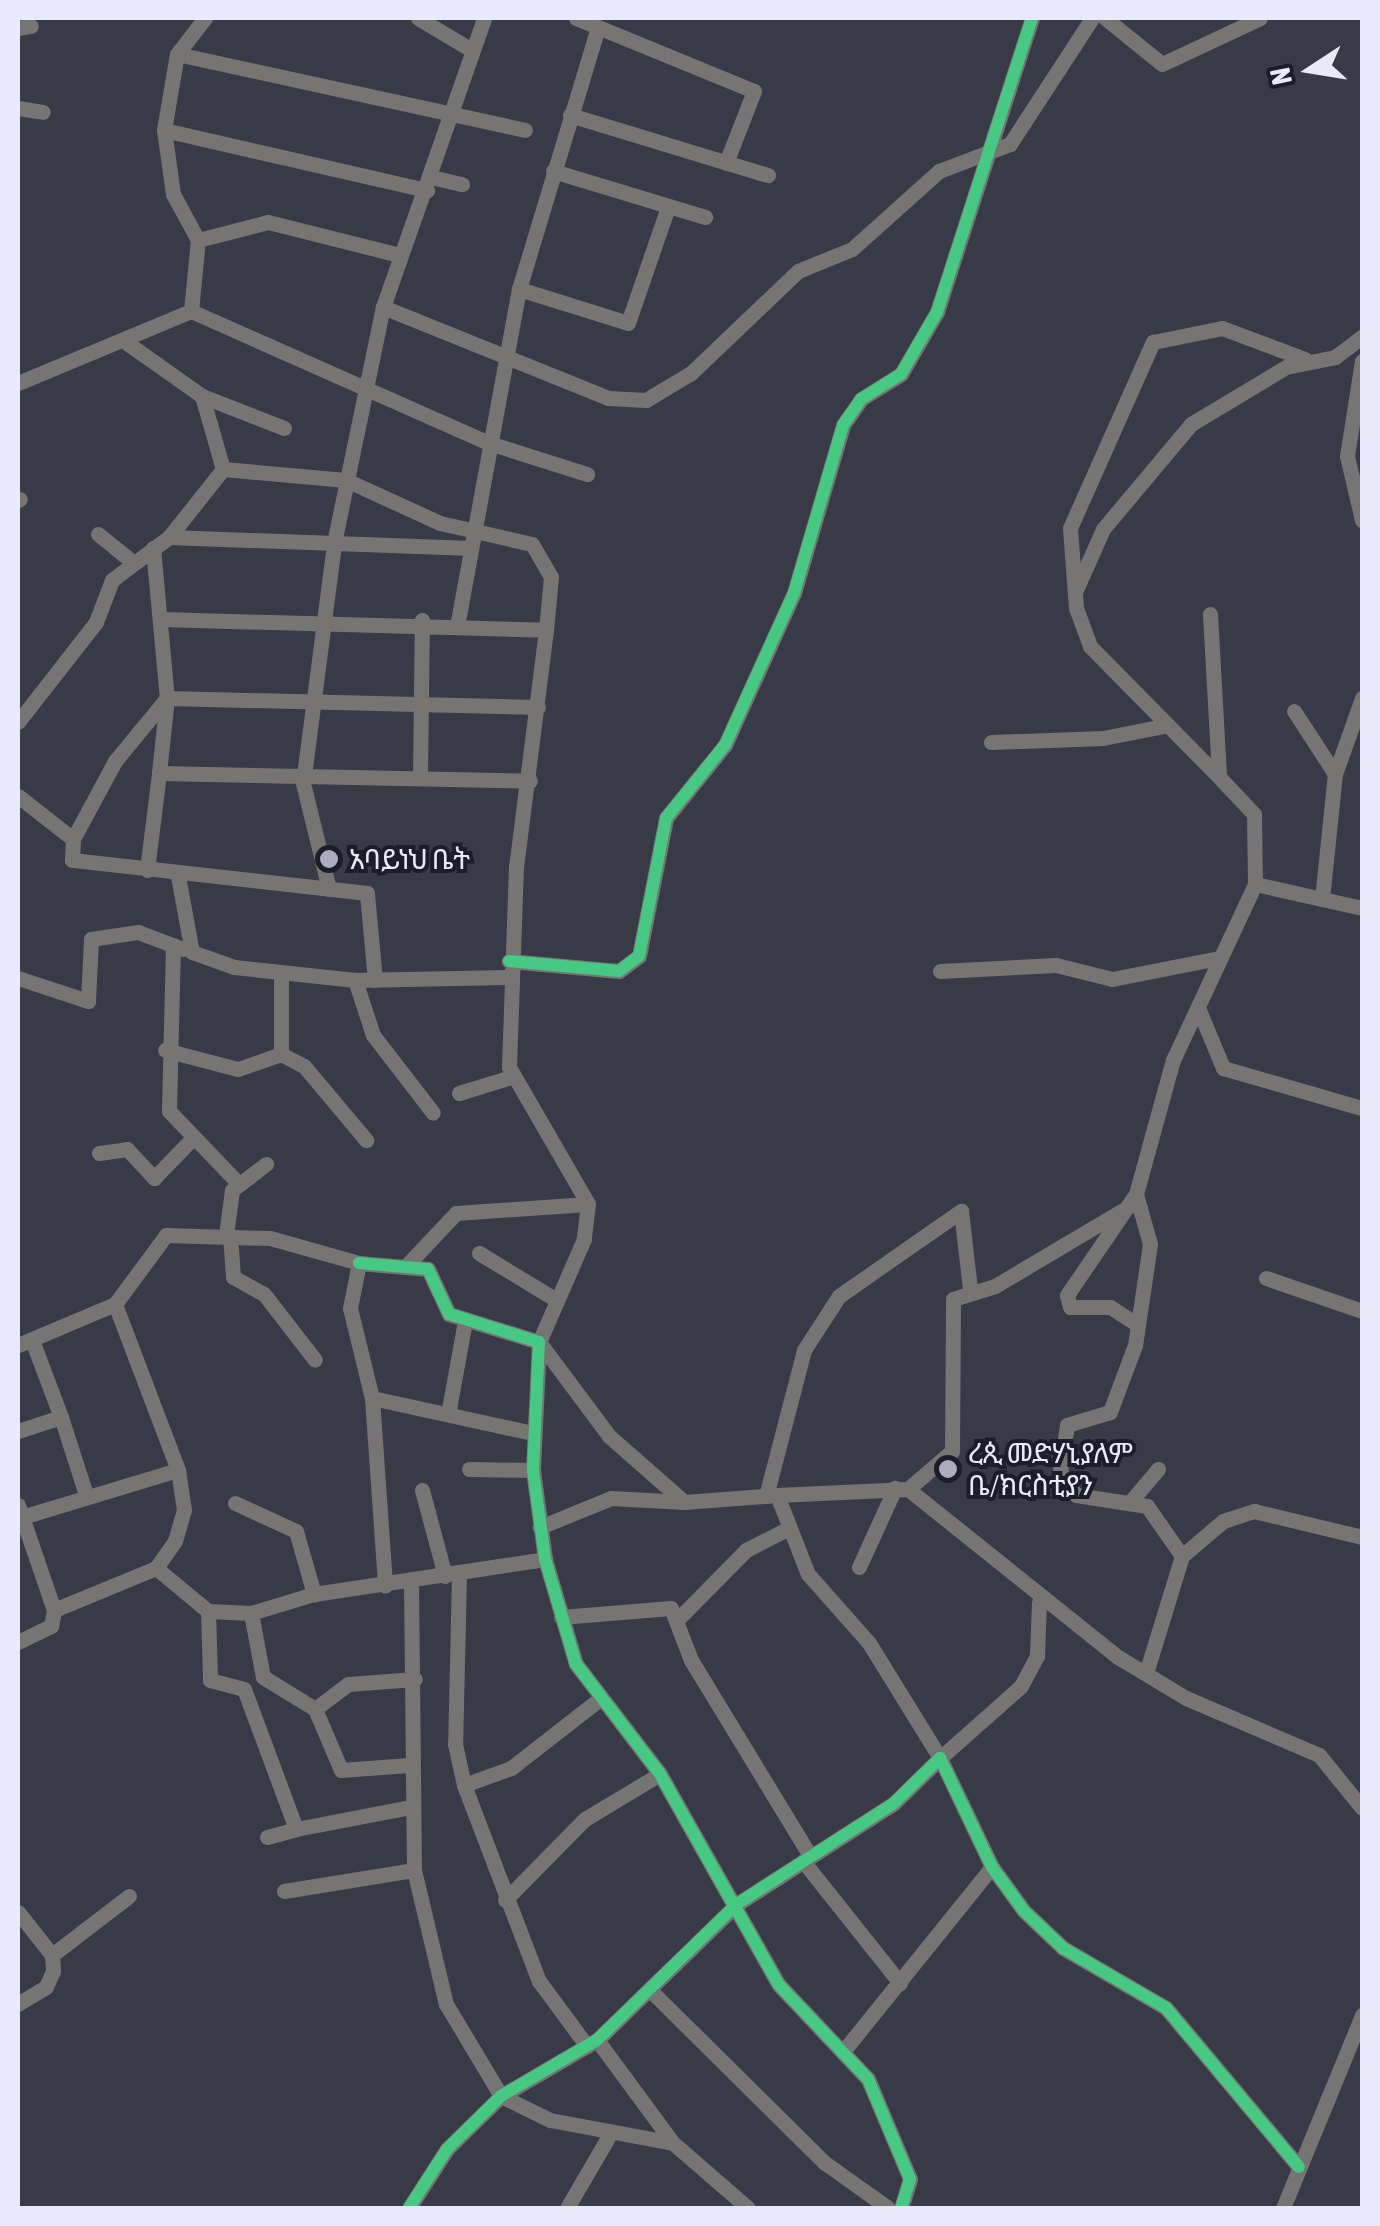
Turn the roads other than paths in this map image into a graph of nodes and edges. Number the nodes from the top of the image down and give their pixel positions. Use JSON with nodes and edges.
{"nodes":[{"id":1,"x":418,"y":18,"type":"edge"},
{"id":2,"x":484,"y":18,"type":"edge"},
{"id":3,"x":576,"y":18,"type":"edge"},
{"id":4,"x":1032,"y":18,"type":"edge"},
{"id":5,"x":1092,"y":18,"type":"edge"},
{"id":6,"x":1105,"y":18,"type":"edge"},
{"id":7,"x":1260,"y":18,"type":"edge"},
{"id":8,"x":200,"y":19,"type":"edge"},
{"id":9,"x":597,"y":30,"type":"junction"},
{"id":10,"x":470,"y":50,"type":"junction"},
{"id":11,"x":177,"y":54,"type":"junction"},
{"id":12,"x":18,"y":108,"type":"edge"},
{"id":13,"x":43,"y":112,"type":"dead end"},
{"id":14,"x":456,"y":114,"type":"junction"},
{"id":15,"x":570,"y":114,"type":"junction"},
{"id":16,"x":164,"y":130,"type":"junction"},
{"id":17,"x":524,"y":130,"type":"dead end"},
{"id":18,"x":992,"y":153,"type":"junction"},
{"id":19,"x":726,"y":163,"type":"junction"},
{"id":20,"x":553,"y":170,"type":"junction"},
{"id":21,"x":768,"y":175,"type":"dead end"},
{"id":22,"x":429,"y":184,"type":"junction"},
{"id":23,"x":462,"y":184,"type":"dead end"},
{"id":24,"x":668,"y":207,"type":"junction"},
{"id":25,"x":705,"y":217,"type":"dead end"},
{"id":26,"x":198,"y":240,"type":"junction"},
{"id":27,"x":399,"y":255,"type":"junction"},
{"id":28,"x":519,"y":289,"type":"junction"},
{"id":29,"x":383,"y":306,"type":"junction"},
{"id":30,"x":191,"y":312,"type":"junction"},
{"id":31,"x":1362,"y":337,"type":"edge"},
{"id":32,"x":127,"y":343,"type":"junction"},
{"id":33,"x":1305,"y":359,"type":"junction"},
{"id":34,"x":507,"y":360,"type":"junction"},
{"id":35,"x":1362,"y":361,"type":"edge"},
{"id":36,"x":20,"y":380,"type":"edge"},
{"id":37,"x":365,"y":386,"type":"junction"},
{"id":38,"x":202,"y":396,"type":"junction"},
{"id":39,"x":284,"y":428,"type":"dead end"},
{"id":40,"x":489,"y":443,"type":"junction"},
{"id":41,"x":223,"y":469,"type":"junction"},
{"id":42,"x":587,"y":474,"type":"dead end"},
{"id":43,"x":346,"y":480,"type":"junction"},
{"id":44,"x":1362,"y":520,"type":"edge"},
{"id":45,"x":471,"y":530,"type":"junction"},
{"id":46,"x":98,"y":534,"type":"dead end"},
{"id":47,"x":169,"y":537,"type":"junction"},
{"id":48,"x":334,"y":543,"type":"junction"},
{"id":49,"x":153,"y":548,"type":"junction"},
{"id":50,"x":465,"y":548,"type":"junction"},
{"id":51,"x":134,"y":563,"type":"junction"},
{"id":52,"x":1074,"y":592,"type":"junction"},
{"id":53,"x":1210,"y":614,"type":"dead end"},
{"id":54,"x":162,"y":618,"type":"junction"},
{"id":55,"x":324,"y":620,"type":"junction"},
{"id":56,"x":422,"y":620,"type":"junction"},
{"id":57,"x":458,"y":621,"type":"junction"},
{"id":58,"x":546,"y":630,"type":"junction"},
{"id":59,"x":309,"y":697,"type":"junction"},
{"id":60,"x":168,"y":698,"type":"junction"},
{"id":61,"x":422,"y":698,"type":"junction"},
{"id":62,"x":1362,"y":698,"type":"edge"},
{"id":63,"x":538,"y":707,"type":"junction"},
{"id":64,"x":1294,"y":711,"type":"dead end"},
{"id":65,"x":18,"y":722,"type":"edge"},
{"id":66,"x":1168,"y":725,"type":"junction"},
{"id":67,"x":992,"y":742,"type":"dead end"},
{"id":68,"x":159,"y":773,"type":"junction"},
{"id":69,"x":1335,"y":774,"type":"junction"},
{"id":70,"x":420,"y":777,"type":"junction"},
{"id":71,"x":1220,"y":777,"type":"junction"},
{"id":72,"x":530,"y":781,"type":"junction"},
{"id":73,"x":303,"y":783,"type":"junction"},
{"id":74,"x":18,"y":796,"type":"edge"},
{"id":75,"x":73,"y":839,"type":"junction"},
{"id":76,"x":147,"y":870,"type":"junction"},
{"id":77,"x":178,"y":876,"type":"junction"},
{"id":78,"x":1255,"y":884,"type":"junction"},
{"id":79,"x":328,"y":889,"type":"junction"},
{"id":80,"x":1322,"y":899,"type":"junction"},
{"id":81,"x":1362,"y":908,"type":"edge"},
{"id":82,"x":174,"y":945,"type":"junction"},
{"id":83,"x":192,"y":952,"type":"junction"},
{"id":84,"x":1220,"y":958,"type":"junction"},
{"id":85,"x":508,"y":969,"type":"junction"},
{"id":86,"x":940,"y":972,"type":"dead end"},
{"id":87,"x":281,"y":976,"type":"junction"},
{"id":88,"x":18,"y":978,"type":"edge"},
{"id":89,"x":355,"y":980,"type":"junction"},
{"id":90,"x":375,"y":980,"type":"junction"},
{"id":91,"x":1199,"y":1010,"type":"junction"},
{"id":92,"x":166,"y":1050,"type":"junction"},
{"id":93,"x":281,"y":1054,"type":"junction"},
{"id":94,"x":511,"y":1076,"type":"junction"},
{"id":95,"x":459,"y":1093,"type":"dead end"},
{"id":96,"x":1362,"y":1108,"type":"edge"},
{"id":97,"x":434,"y":1114,"type":"dead end"},
{"id":98,"x":366,"y":1140,"type":"dead end"},
{"id":99,"x":190,"y":1141,"type":"junction"},
{"id":100,"x":99,"y":1152,"type":"dead end"},
{"id":101,"x":266,"y":1164,"type":"dead end"},
{"id":102,"x":238,"y":1183,"type":"junction"},
{"id":103,"x":1132,"y":1201,"type":"junction"},
{"id":104,"x":588,"y":1204,"type":"junction"},
{"id":105,"x":228,"y":1235,"type":"junction"},
{"id":106,"x":480,"y":1253,"type":"dead end"},
{"id":107,"x":359,"y":1263,"type":"junction"},
{"id":108,"x":407,"y":1265,"type":"junction"},
{"id":109,"x":1266,"y":1278,"type":"dead end"},
{"id":110,"x":970,"y":1289,"type":"junction"},
{"id":111,"x":553,"y":1298,"type":"junction"},
{"id":112,"x":115,"y":1304,"type":"junction"},
{"id":113,"x":1362,"y":1311,"type":"edge"},
{"id":114,"x":464,"y":1321,"type":"junction"},
{"id":115,"x":1138,"y":1325,"type":"junction"},
{"id":116,"x":25,"y":1342,"type":"edge"},
{"id":117,"x":539,"y":1342,"type":"junction"},
{"id":118,"x":315,"y":1360,"type":"dead end"},
{"id":119,"x":372,"y":1398,"type":"junction"},
{"id":120,"x":449,"y":1409,"type":"junction"},
{"id":121,"x":61,"y":1416,"type":"junction"},
{"id":122,"x":18,"y":1431,"type":"edge"},
{"id":123,"x":532,"y":1433,"type":"junction"},
{"id":124,"x":1158,"y":1468,"type":"dead end"},
{"id":125,"x":178,"y":1470,"type":"junction"},
{"id":126,"x":469,"y":1470,"type":"dead end"},
{"id":127,"x":533,"y":1470,"type":"junction"},
{"id":128,"x":901,"y":1489,"type":"junction"},
{"id":129,"x":422,"y":1490,"type":"dead end"},
{"id":130,"x":86,"y":1494,"type":"junction"},
{"id":131,"x":771,"y":1496,"type":"junction"},
{"id":132,"x":1131,"y":1501,"type":"junction"},
{"id":133,"x":684,"y":1502,"type":"junction"},
{"id":134,"x":235,"y":1504,"type":"dead end"},
{"id":135,"x":20,"y":1511,"type":"edge"},
{"id":136,"x":540,"y":1527,"type":"junction"},
{"id":137,"x":789,"y":1528,"type":"junction"},
{"id":138,"x":1362,"y":1538,"type":"edge"},
{"id":139,"x":1182,"y":1556,"type":"junction"},
{"id":140,"x":545,"y":1559,"type":"junction"},
{"id":141,"x":859,"y":1567,"type":"dead end"},
{"id":142,"x":156,"y":1568,"type":"junction"},
{"id":143,"x":452,"y":1575,"type":"junction"},
{"id":144,"x":411,"y":1582,"type":"junction"},
{"id":145,"x":385,"y":1586,"type":"junction"},
{"id":146,"x":314,"y":1594,"type":"junction"},
{"id":147,"x":1039,"y":1602,"type":"junction"},
{"id":148,"x":54,"y":1610,"type":"junction"},
{"id":149,"x":208,"y":1611,"type":"junction"},
{"id":150,"x":252,"y":1613,"type":"junction"},
{"id":151,"x":561,"y":1617,"type":"junction"},
{"id":152,"x":677,"y":1620,"type":"junction"},
{"id":153,"x":18,"y":1642,"type":"edge"},
{"id":154,"x":1146,"y":1673,"type":"junction"},
{"id":155,"x":415,"y":1679,"type":"junction"},
{"id":156,"x":597,"y":1701,"type":"junction"},
{"id":157,"x":315,"y":1709,"type":"junction"},
{"id":158,"x":940,"y":1758,"type":"junction"},
{"id":159,"x":409,"y":1765,"type":"junction"},
{"id":160,"x":660,"y":1774,"type":"junction"},
{"id":161,"x":464,"y":1785,"type":"junction"},
{"id":162,"x":410,"y":1808,"type":"junction"},
{"id":163,"x":1362,"y":1808,"type":"edge"},
{"id":164,"x":296,"y":1829,"type":"junction"},
{"id":165,"x":267,"y":1837,"type":"dead end"},
{"id":166,"x":806,"y":1858,"type":"junction"},
{"id":167,"x":992,"y":1867,"type":"junction"},
{"id":168,"x":414,"y":1870,"type":"junction"},
{"id":169,"x":284,"y":1891,"type":"dead end"},
{"id":170,"x":129,"y":1896,"type":"dead end"},
{"id":171,"x":504,"y":1900,"type":"junction"},
{"id":172,"x":737,"y":1904,"type":"junction"},
{"id":173,"x":18,"y":1912,"type":"edge"},
{"id":174,"x":52,"y":1955,"type":"junction"},
{"id":175,"x":900,"y":1983,"type":"junction"},
{"id":176,"x":651,"y":1990,"type":"junction"},
{"id":177,"x":18,"y":2004,"type":"edge"},
{"id":178,"x":1362,"y":2015,"type":"edge"},
{"id":179,"x":592,"y":2043,"type":"junction"},
{"id":180,"x":844,"y":2049,"type":"junction"},
{"id":181,"x":1344,"y":2073,"type":"junction"},
{"id":182,"x":1362,"y":2081,"type":"edge"},
{"id":183,"x":502,"y":2096,"type":"junction"},
{"id":184,"x":610,"y":2134,"type":"junction"},
{"id":185,"x":673,"y":2143,"type":"junction"},
{"id":186,"x":1299,"y":2168,"type":"junction"},
{"id":187,"x":409,"y":2208,"type":"edge"},
{"id":188,"x":567,"y":2208,"type":"edge"},
{"id":189,"x":748,"y":2208,"type":"edge"},
{"id":190,"x":888,"y":2208,"type":"edge"},
{"id":191,"x":900,"y":2208,"type":"edge"},
{"id":192,"x":1282,"y":2208,"type":"edge"}],
"edges":[{"from":1,"to":10,"type":"street"},
{"from":2,"to":10,"type":"street"},
{"from":3,"to":9,"type":"street"},
{"from":4,"to":18,"type":"street"},
{"from":5,"to":18,"type":"street"},
{"from":6,"to":7,"type":"street"},
{"from":8,"to":11,"type":"street"},
{"from":9,"to":15,"type":"street"},
{"from":9,"to":19,"type":"street"},
{"from":10,"to":14,"type":"street"},
{"from":11,"to":14,"type":"street"},
{"from":11,"to":16,"type":"street"},
{"from":12,"to":13,"type":"street"},
{"from":14,"to":17,"type":"street"},
{"from":14,"to":22,"type":"street"},
{"from":15,"to":19,"type":"street"},
{"from":15,"to":20,"type":"street"},
{"from":16,"to":22,"type":"street"},
{"from":16,"to":26,"type":"street"},
{"from":18,"to":34,"type":"street"},
{"from":18,"to":85,"type":"street"},
{"from":19,"to":21,"type":"street"},
{"from":20,"to":24,"type":"street"},
{"from":20,"to":28,"type":"street"},
{"from":22,"to":23,"type":"street"},
{"from":22,"to":27,"type":"street"},
{"from":24,"to":25,"type":"street"},
{"from":24,"to":28,"type":"street"},
{"from":26,"to":27,"type":"street"},
{"from":26,"to":30,"type":"street"},
{"from":27,"to":29,"type":"street"},
{"from":28,"to":34,"type":"street"},
{"from":29,"to":34,"type":"street"},
{"from":29,"to":37,"type":"street"},
{"from":30,"to":32,"type":"street"},
{"from":30,"to":37,"type":"street"},
{"from":31,"to":33,"type":"street"},
{"from":32,"to":36,"type":"street"},
{"from":32,"to":38,"type":"street"},
{"from":33,"to":52,"type":"street"},
{"from":33,"to":52,"type":"street"},
{"from":34,"to":40,"type":"street"},
{"from":35,"to":44,"type":"street"},
{"from":37,"to":40,"type":"street"},
{"from":37,"to":43,"type":"street"},
{"from":38,"to":39,"type":"street"},
{"from":38,"to":41,"type":"street"},
{"from":40,"to":42,"type":"street"},
{"from":40,"to":45,"type":"street"},
{"from":41,"to":43,"type":"street"},
{"from":41,"to":47,"type":"street"},
{"from":43,"to":45,"type":"street"},
{"from":43,"to":48,"type":"street"},
{"from":45,"to":50,"type":"street"},
{"from":45,"to":58,"type":"street"},
{"from":46,"to":51,"type":"street"},
{"from":47,"to":48,"type":"street"},
{"from":47,"to":49,"type":"street"},
{"from":48,"to":50,"type":"street"},
{"from":48,"to":55,"type":"street"},
{"from":49,"to":51,"type":"street"},
{"from":49,"to":54,"type":"street"},
{"from":50,"to":57,"type":"street"},
{"from":51,"to":65,"type":"street"},
{"from":52,"to":66,"type":"street"},
{"from":53,"to":71,"type":"street"},
{"from":54,"to":55,"type":"street"},
{"from":54,"to":60,"type":"street"},
{"from":55,"to":56,"type":"street"},
{"from":55,"to":59,"type":"street"},
{"from":56,"to":57,"type":"street"},
{"from":56,"to":61,"type":"street"},
{"from":57,"to":58,"type":"street"},
{"from":58,"to":63,"type":"street"},
{"from":59,"to":60,"type":"street"},
{"from":59,"to":61,"type":"street"},
{"from":59,"to":73,"type":"street"},
{"from":60,"to":68,"type":"street"},
{"from":60,"to":75,"type":"street"},
{"from":61,"to":63,"type":"street"},
{"from":61,"to":70,"type":"street"},
{"from":62,"to":69,"type":"street"},
{"from":63,"to":72,"type":"street"},
{"from":64,"to":69,"type":"street"},
{"from":66,"to":67,"type":"street"},
{"from":66,"to":71,"type":"street"},
{"from":68,"to":73,"type":"street"},
{"from":68,"to":76,"type":"street"},
{"from":69,"to":80,"type":"street"},
{"from":70,"to":72,"type":"street"},
{"from":70,"to":73,"type":"street"},
{"from":71,"to":78,"type":"street"},
{"from":72,"to":85,"type":"street"},
{"from":73,"to":79,"type":"street"},
{"from":74,"to":75,"type":"street"},
{"from":75,"to":76,"type":"street"},
{"from":76,"to":77,"type":"street"},
{"from":77,"to":79,"type":"street"},
{"from":77,"to":83,"type":"street"},
{"from":78,"to":80,"type":"street"},
{"from":78,"to":84,"type":"street"},
{"from":79,"to":90,"type":"street"},
{"from":80,"to":81,"type":"street"},
{"from":82,"to":83,"type":"street"},
{"from":82,"to":88,"type":"street"},
{"from":82,"to":92,"type":"street"},
{"from":83,"to":87,"type":"street"},
{"from":84,"to":86,"type":"street"},
{"from":84,"to":91,"type":"street"},
{"from":85,"to":90,"type":"street"},
{"from":85,"to":94,"type":"street"},
{"from":87,"to":89,"type":"street"},
{"from":87,"to":93,"type":"street"},
{"from":89,"to":90,"type":"street"},
{"from":89,"to":97,"type":"street"},
{"from":91,"to":96,"type":"street"},
{"from":91,"to":103,"type":"street"},
{"from":92,"to":93,"type":"street"},
{"from":92,"to":99,"type":"street"},
{"from":93,"to":98,"type":"street"},
{"from":94,"to":95,"type":"street"},
{"from":94,"to":104,"type":"street"},
{"from":99,"to":100,"type":"street"},
{"from":99,"to":102,"type":"street"},
{"from":101,"to":102,"type":"street"},
{"from":102,"to":105,"type":"street"},
{"from":103,"to":110,"type":"street"},
{"from":103,"to":115,"type":"street"},
{"from":103,"to":115,"type":"street"},
{"from":104,"to":108,"type":"street"},
{"from":104,"to":111,"type":"street"},
{"from":105,"to":107,"type":"street"},
{"from":105,"to":112,"type":"street"},
{"from":105,"to":118,"type":"street"},
{"from":106,"to":111,"type":"street"},
{"from":107,"to":108,"type":"street"},
{"from":107,"to":119,"type":"street"},
{"from":108,"to":114,"type":"street"},
{"from":109,"to":113,"type":"street"},
{"from":110,"to":128,"type":"street"},
{"from":110,"to":131,"type":"street"},
{"from":111,"to":117,"type":"street"},
{"from":112,"to":116,"type":"street"},
{"from":112,"to":125,"type":"street"},
{"from":114,"to":117,"type":"street"},
{"from":114,"to":120,"type":"street"},
{"from":115,"to":132,"type":"street"},
{"from":116,"to":121,"type":"street"},
{"from":117,"to":123,"type":"street"},
{"from":117,"to":133,"type":"street"},
{"from":119,"to":120,"type":"street"},
{"from":119,"to":145,"type":"street"},
{"from":120,"to":123,"type":"street"},
{"from":121,"to":122,"type":"street"},
{"from":121,"to":130,"type":"street"},
{"from":123,"to":127,"type":"street"},
{"from":124,"to":132,"type":"street"},
{"from":125,"to":130,"type":"street"},
{"from":125,"to":142,"type":"street"},
{"from":126,"to":127,"type":"street"},
{"from":127,"to":136,"type":"street"},
{"from":128,"to":131,"type":"street"},
{"from":128,"to":141,"type":"street"},
{"from":128,"to":147,"type":"street"},
{"from":129,"to":143,"type":"street"},
{"from":130,"to":135,"type":"street"},
{"from":131,"to":133,"type":"street"},
{"from":131,"to":137,"type":"street"},
{"from":132,"to":139,"type":"street"},
{"from":133,"to":136,"type":"street"},
{"from":134,"to":146,"type":"street"},
{"from":135,"to":148,"type":"street"},
{"from":136,"to":140,"type":"street"},
{"from":137,"to":152,"type":"street"},
{"from":137,"to":158,"type":"street"},
{"from":138,"to":139,"type":"street"},
{"from":139,"to":154,"type":"street"},
{"from":140,"to":143,"type":"street"},
{"from":140,"to":151,"type":"street"},
{"from":142,"to":148,"type":"street"},
{"from":142,"to":149,"type":"street"},
{"from":143,"to":144,"type":"street"},
{"from":143,"to":161,"type":"street"},
{"from":144,"to":145,"type":"street"},
{"from":144,"to":155,"type":"street"},
{"from":145,"to":146,"type":"street"},
{"from":146,"to":150,"type":"street"},
{"from":147,"to":154,"type":"street"},
{"from":147,"to":158,"type":"street"},
{"from":148,"to":153,"type":"street"},
{"from":149,"to":150,"type":"street"},
{"from":149,"to":164,"type":"street"},
{"from":150,"to":157,"type":"street"},
{"from":151,"to":152,"type":"street"},
{"from":151,"to":156,"type":"street"},
{"from":152,"to":166,"type":"street"},
{"from":154,"to":163,"type":"street"},
{"from":155,"to":157,"type":"street"},
{"from":155,"to":159,"type":"street"},
{"from":156,"to":160,"type":"street"},
{"from":156,"to":161,"type":"street"},
{"from":157,"to":159,"type":"street"},
{"from":158,"to":166,"type":"street"},
{"from":158,"to":167,"type":"street"},
{"from":159,"to":162,"type":"street"},
{"from":160,"to":171,"type":"street"},
{"from":160,"to":172,"type":"street"},
{"from":161,"to":171,"type":"street"},
{"from":162,"to":164,"type":"street"},
{"from":162,"to":168,"type":"street"},
{"from":164,"to":165,"type":"street"},
{"from":166,"to":172,"type":"street"},
{"from":166,"to":175,"type":"street"},
{"from":167,"to":175,"type":"street"},
{"from":167,"to":186,"type":"street"},
{"from":168,"to":169,"type":"street"},
{"from":168,"to":183,"type":"street"},
{"from":170,"to":174,"type":"street"},
{"from":171,"to":179,"type":"street"},
{"from":172,"to":176,"type":"street"},
{"from":172,"to":180,"type":"street"},
{"from":173,"to":174,"type":"street"},
{"from":174,"to":177,"type":"street"},
{"from":175,"to":180,"type":"street"},
{"from":176,"to":179,"type":"street"},
{"from":176,"to":190,"type":"street"},
{"from":178,"to":181,"type":"street"},
{"from":179,"to":183,"type":"street"},
{"from":179,"to":185,"type":"street"},
{"from":180,"to":191,"type":"street"},
{"from":181,"to":182,"type":"street"},
{"from":181,"to":186,"type":"street"},
{"from":183,"to":184,"type":"street"},
{"from":183,"to":187,"type":"street"},
{"from":184,"to":185,"type":"street"},
{"from":184,"to":188,"type":"street"},
{"from":185,"to":189,"type":"street"},
{"from":186,"to":192,"type":"street"}]}
